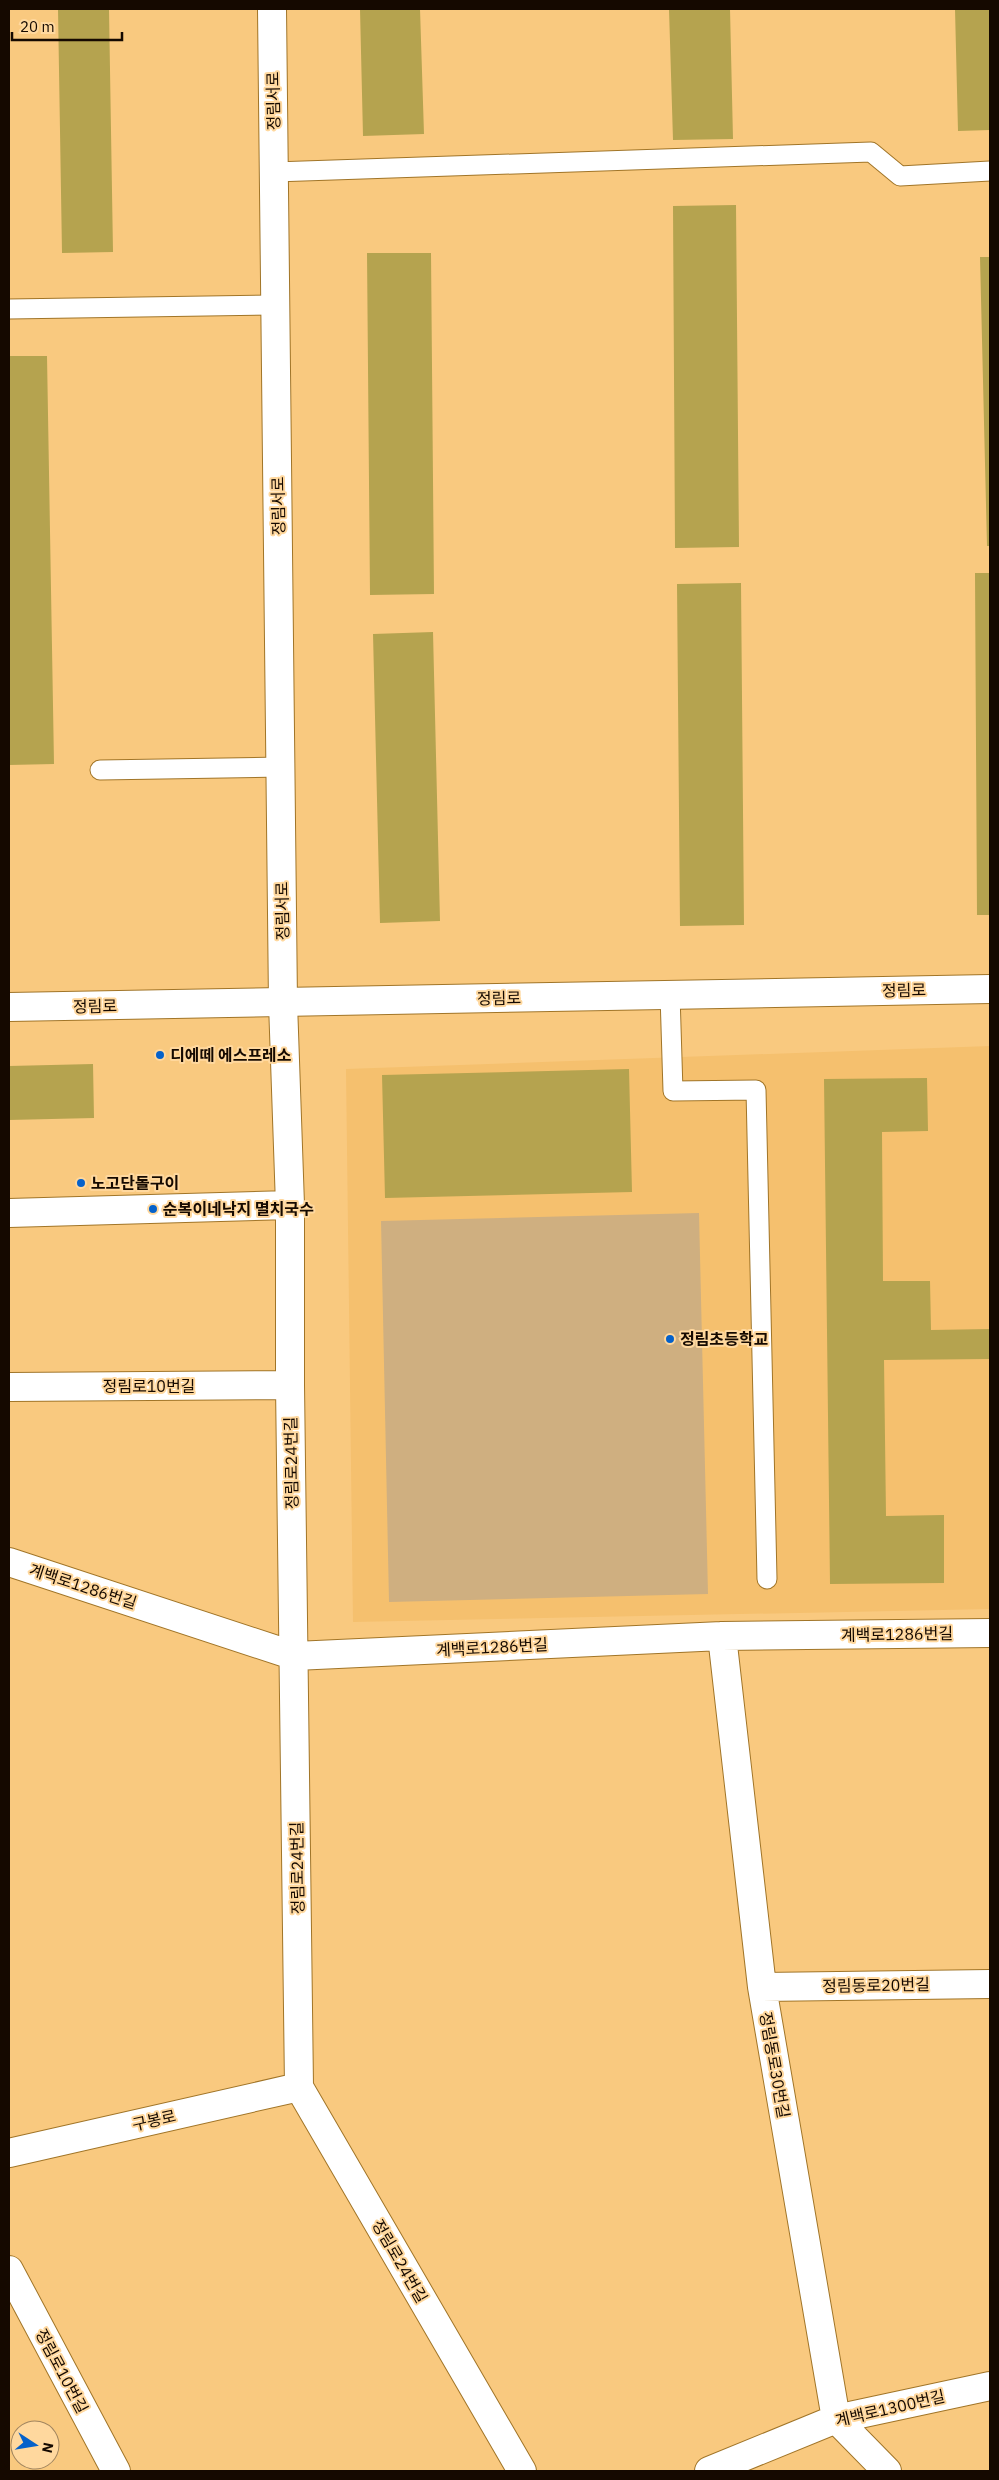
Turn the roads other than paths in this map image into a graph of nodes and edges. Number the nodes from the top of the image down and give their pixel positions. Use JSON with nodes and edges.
{"nodes":[{"id":1,"x":272,"y":9,"type":"edge"},
{"id":2,"x":990,"y":171,"type":"edge"},
{"id":3,"x":274,"y":172,"type":"junction"},
{"id":4,"x":276,"y":305,"type":"junction"},
{"id":5,"x":9,"y":309,"type":"edge"},
{"id":6,"x":280,"y":767,"type":"junction"},
{"id":7,"x":100,"y":770,"type":"dead end"},
{"id":8,"x":990,"y":989,"type":"edge"},
{"id":9,"x":670,"y":994,"type":"junction"},
{"id":10,"x":283,"y":1003,"type":"junction"},
{"id":11,"x":9,"y":1007,"type":"edge"},
{"id":12,"x":290,"y":1205,"type":"junction"},
{"id":13,"x":9,"y":1213,"type":"edge"},
{"id":14,"x":290,"y":1385,"type":"junction"},
{"id":15,"x":9,"y":1387,"type":"edge"},
{"id":16,"x":9,"y":1562,"type":"edge"},
{"id":17,"x":767,"y":1579,"type":"dead end"},
{"id":18,"x":990,"y":1633,"type":"edge"},
{"id":19,"x":722,"y":1636,"type":"junction"},
{"id":20,"x":295,"y":1656,"type":"junction"},
{"id":21,"x":990,"y":1984,"type":"edge"},
{"id":22,"x":762,"y":1987,"type":"junction"},
{"id":23,"x":299,"y":2087,"type":"junction"},
{"id":24,"x":9,"y":2153,"type":"edge"},
{"id":25,"x":9,"y":2270,"type":"edge"},
{"id":26,"x":990,"y":2386,"type":"edge"},
{"id":27,"x":836,"y":2419,"type":"junction"},
{"id":28,"x":116,"y":2471,"type":"edge"},
{"id":29,"x":522,"y":2471,"type":"edge"},
{"id":30,"x":709,"y":2471,"type":"edge"},
{"id":31,"x":887,"y":2471,"type":"edge"}],
"edges":[{"from":1,"to":3,"type":"street","name":"정림서로"},
{"from":2,"to":3,"type":"lane"},
{"from":3,"to":4,"type":"street","name":"정림서로"},
{"from":4,"to":5,"type":"lane"},
{"from":4,"to":6,"type":"street","name":"정림서로"},
{"from":6,"to":7,"type":"lane"},
{"from":6,"to":10,"type":"street","name":"정림서로"},
{"from":8,"to":9,"type":"street","name":"정림로"},
{"from":9,"to":10,"type":"street","name":"정림로"},
{"from":9,"to":17,"type":"lane"},
{"from":10,"to":11,"type":"street","name":"정림로"},
{"from":10,"to":12,"type":"street","name":"정림로24번길"},
{"from":12,"to":13,"type":"street"},
{"from":12,"to":14,"type":"street","name":"정림로24번길"},
{"from":14,"to":15,"type":"street","name":"정림로10번길"},
{"from":14,"to":20,"type":"street","name":"정림로24번길"},
{"from":16,"to":20,"type":"street","name":"계백로1286번길"},
{"from":18,"to":19,"type":"street","name":"계백로1286번길"},
{"from":19,"to":20,"type":"street","name":"계백로1286번길"},
{"from":19,"to":22,"type":"street","name":"정림동로30번길"},
{"from":20,"to":23,"type":"street","name":"정림로24번길"},
{"from":21,"to":22,"type":"street","name":"정림동로20번길"},
{"from":22,"to":27,"type":"street","name":"정림동로30번길"},
{"from":23,"to":24,"type":"street","name":"구봉로"},
{"from":23,"to":29,"type":"street","name":"정림로24번길"},
{"from":25,"to":28,"type":"street","name":"정림로10번길"},
{"from":26,"to":27,"type":"street","name":"계백로1300번길"},
{"from":27,"to":30,"type":"street","name":"계백로1300번길"},
{"from":27,"to":31,"type":"street"}]}
